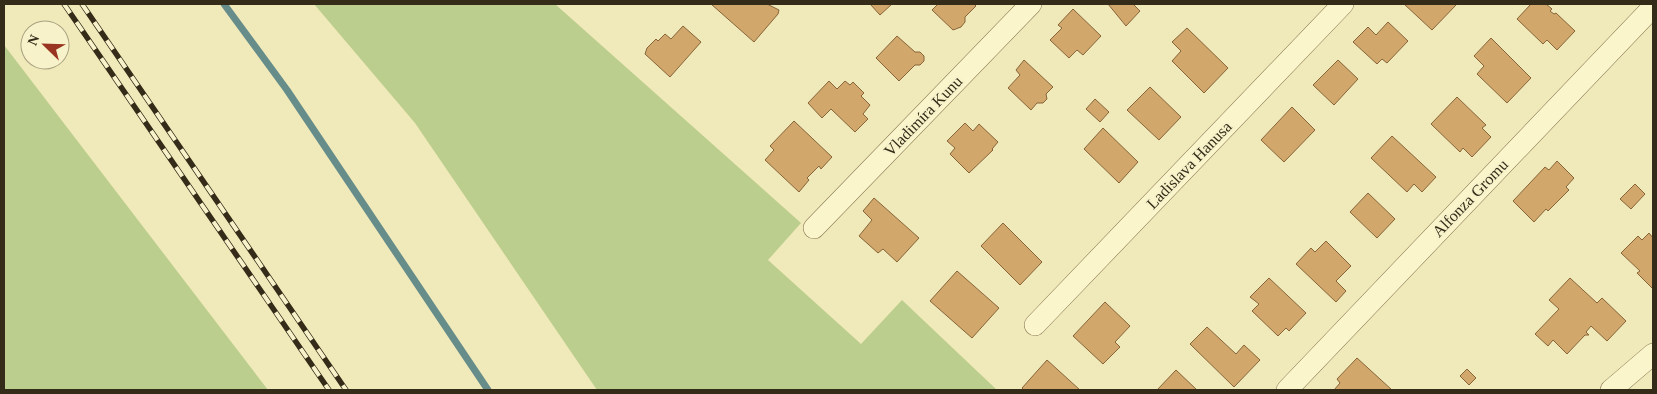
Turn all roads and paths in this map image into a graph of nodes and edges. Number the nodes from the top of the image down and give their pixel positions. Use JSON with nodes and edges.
{"nodes":[{"id":1,"x":1031,"y":4,"type":"edge"},
{"id":2,"x":1343,"y":4,"type":"edge"},
{"id":3,"x":1653,"y":6,"type":"edge"},
{"id":4,"x":814,"y":228,"type":"dead end"},
{"id":5,"x":1035,"y":325,"type":"dead end"},
{"id":6,"x":1653,"y":354,"type":"edge"},
{"id":7,"x":1287,"y":390,"type":"edge"},
{"id":8,"x":1611,"y":390,"type":"edge"}],
"edges":[{"from":1,"to":4,"type":"street","name":"Vladimíra Kunu"},
{"from":2,"to":5,"type":"street","name":"Ladislava Hanusa"},
{"from":3,"to":7,"type":"street","name":"Alfonza Gromu"},
{"from":6,"to":8,"type":"street"}]}
